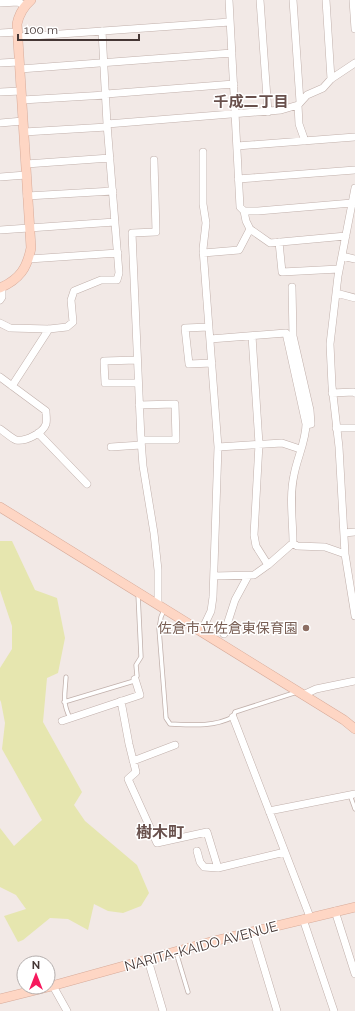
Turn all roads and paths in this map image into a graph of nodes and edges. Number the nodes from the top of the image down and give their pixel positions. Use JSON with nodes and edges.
{"nodes":[{"id":1,"x":229,"y":0,"type":"edge"},
{"id":2,"x":260,"y":0,"type":"edge"},
{"id":3,"x":293,"y":0,"type":"edge"},
{"id":4,"x":326,"y":0,"type":"edge"},
{"id":5,"x":353,"y":0,"type":"edge"},
{"id":6,"x":0,"y":3,"type":"edge"},
{"id":7,"x":28,"y":3,"type":"edge"},
{"id":8,"x":230,"y":22,"type":"junction"},
{"id":9,"x":355,"y":29,"type":"edge"},
{"id":10,"x":102,"y":31,"type":"junction"},
{"id":11,"x":0,"y":33,"type":"edge"},
{"id":12,"x":18,"y":34,"type":"junction"},
{"id":13,"x":232,"y":52,"type":"junction"},
{"id":14,"x":104,"y":62,"type":"junction"},
{"id":15,"x":0,"y":63,"type":"edge"},
{"id":16,"x":355,"y":63,"type":"edge"},
{"id":17,"x":20,"y":65,"type":"junction"},
{"id":18,"x":331,"y":79,"type":"junction"},
{"id":19,"x":234,"y":84,"type":"junction"},
{"id":20,"x":0,"y":92,"type":"edge"},
{"id":21,"x":21,"y":95,"type":"junction"},
{"id":22,"x":106,"y":95,"type":"junction"},
{"id":23,"x":299,"y":104,"type":"junction"},
{"id":24,"x":268,"y":112,"type":"junction"},
{"id":25,"x":235,"y":114,"type":"junction"},
{"id":26,"x":23,"y":121,"type":"junction"},
{"id":27,"x":0,"y":123,"type":"edge"},
{"id":28,"x":107,"y":125,"type":"junction"},
{"id":29,"x":24,"y":132,"type":"junction"},
{"id":30,"x":355,"y":137,"type":"edge"},
{"id":31,"x":305,"y":141,"type":"junction"},
{"id":32,"x":236,"y":146,"type":"junction"},
{"id":33,"x":203,"y":152,"type":"dead end"},
{"id":34,"x":110,"y":158,"type":"junction"},
{"id":35,"x":154,"y":160,"type":"dead end"},
{"id":36,"x":26,"y":164,"type":"junction"},
{"id":37,"x":355,"y":170,"type":"edge"},
{"id":38,"x":26,"y":175,"type":"junction"},
{"id":39,"x":0,"y":177,"type":"edge"},
{"id":40,"x":238,"y":179,"type":"junction"},
{"id":41,"x":355,"y":188,"type":"edge"},
{"id":42,"x":113,"y":191,"type":"junction"},
{"id":43,"x":28,"y":196,"type":"junction"},
{"id":44,"x":352,"y":203,"type":"junction"},
{"id":45,"x":244,"y":211,"type":"junction"},
{"id":46,"x":352,"y":221,"type":"edge"},
{"id":47,"x":115,"y":222,"type":"junction"},
{"id":48,"x":29,"y":228,"type":"junction"},
{"id":49,"x":250,"y":229,"type":"junction"},
{"id":50,"x":0,"y":230,"type":"edge"},
{"id":51,"x":346,"y":236,"type":"junction"},
{"id":52,"x":279,"y":242,"type":"junction"},
{"id":53,"x":118,"y":253,"type":"junction"},
{"id":54,"x":203,"y":253,"type":"junction"},
{"id":55,"x":342,"y":256,"type":"junction"},
{"id":56,"x":29,"y":259,"type":"junction"},
{"id":57,"x":355,"y":259,"type":"edge"},
{"id":58,"x":339,"y":269,"type":"junction"},
{"id":59,"x":1,"y":287,"type":"edge"},
{"id":60,"x":292,"y":287,"type":"dead end"},
{"id":61,"x":336,"y":293,"type":"junction"},
{"id":62,"x":355,"y":298,"type":"edge"},
{"id":63,"x":0,"y":300,"type":"edge"},
{"id":64,"x":0,"y":323,"type":"edge"},
{"id":65,"x":209,"y":327,"type":"junction"},
{"id":66,"x":49,"y":329,"type":"junction"},
{"id":67,"x":252,"y":336,"type":"junction"},
{"id":68,"x":210,"y":339,"type":"junction"},
{"id":69,"x":137,"y":360,"type":"junction"},
{"id":70,"x":212,"y":363,"type":"junction"},
{"id":71,"x":0,"y":378,"type":"edge"},
{"id":72,"x":138,"y":382,"type":"junction"},
{"id":73,"x":12,"y":386,"type":"junction"},
{"id":74,"x":332,"y":393,"type":"junction"},
{"id":75,"x":355,"y":393,"type":"edge"},
{"id":76,"x":139,"y":405,"type":"junction"},
{"id":77,"x":306,"y":426,"type":"junction"},
{"id":78,"x":336,"y":428,"type":"junction"},
{"id":79,"x":355,"y":428,"type":"edge"},
{"id":80,"x":0,"y":429,"type":"edge"},
{"id":81,"x":38,"y":433,"type":"junction"},
{"id":82,"x":141,"y":443,"type":"junction"},
{"id":83,"x":259,"y":444,"type":"junction"},
{"id":84,"x":111,"y":446,"type":"dead end"},
{"id":85,"x":218,"y":447,"type":"junction"},
{"id":86,"x":300,"y":449,"type":"junction"},
{"id":87,"x":87,"y":484,"type":"dead end"},
{"id":88,"x":0,"y":507,"type":"edge"},
{"id":89,"x":355,"y":532,"type":"edge"},
{"id":90,"x":344,"y":533,"type":"junction"},
{"id":91,"x":293,"y":543,"type":"junction"},
{"id":92,"x":345,"y":554,"type":"junction"},
{"id":93,"x":268,"y":566,"type":"junction"},
{"id":94,"x":214,"y":576,"type":"junction"},
{"id":95,"x":248,"y":576,"type":"junction"},
{"id":96,"x":352,"y":578,"type":"edge"},
{"id":97,"x":138,"y":593,"type":"junction"},
{"id":98,"x":353,"y":593,"type":"edge"},
{"id":99,"x":161,"y":607,"type":"junction"},
{"id":100,"x":355,"y":616,"type":"edge"},
{"id":101,"x":201,"y":632,"type":"junction"},
{"id":102,"x":224,"y":634,"type":"dead end"},
{"id":103,"x":66,"y":677,"type":"dead end"},
{"id":104,"x":135,"y":679,"type":"junction"},
{"id":105,"x":355,"y":681,"type":"edge"},
{"id":106,"x":301,"y":693,"type":"junction"},
{"id":107,"x":120,"y":701,"type":"junction"},
{"id":108,"x":64,"y":702,"type":"junction"},
{"id":109,"x":233,"y":717,"type":"junction"},
{"id":110,"x":70,"y":718,"type":"junction"},
{"id":111,"x":62,"y":721,"type":"dead end"},
{"id":112,"x":355,"y":729,"type":"edge"},
{"id":113,"x":175,"y":745,"type":"dead end"},
{"id":114,"x":133,"y":760,"type":"junction"},
{"id":115,"x":352,"y":794,"type":"edge"},
{"id":116,"x":355,"y":809,"type":"edge"},
{"id":117,"x":269,"y":811,"type":"junction"},
{"id":118,"x":197,"y":851,"type":"dead end"},
{"id":119,"x":285,"y":852,"type":"junction"},
{"id":120,"x":218,"y":868,"type":"junction"},
{"id":121,"x":355,"y":906,"type":"edge"},
{"id":122,"x":335,"y":911,"type":"junction"},
{"id":123,"x":307,"y":918,"type":"junction"},
{"id":124,"x":253,"y":931,"type":"junction"},
{"id":125,"x":176,"y":952,"type":"junction"},
{"id":126,"x":148,"y":960,"type":"junction"},
{"id":127,"x":355,"y":974,"type":"edge"},
{"id":128,"x":56,"y":985,"type":"edge"},
{"id":129,"x":188,"y":992,"type":"dead end"},
{"id":130,"x":17,"y":995,"type":"edge"},
{"id":131,"x":56,"y":995,"type":"edge"},
{"id":132,"x":0,"y":999,"type":"edge"},
{"id":133,"x":67,"y":1011,"type":"edge"},
{"id":134,"x":163,"y":1011,"type":"edge"},
{"id":135,"x":277,"y":1011,"type":"edge"},
{"id":136,"x":334,"y":1011,"type":"edge"}],
"edges":[{"from":1,"to":8,"type":"street"},
{"from":2,"to":24,"type":"street"},
{"from":3,"to":23,"type":"street"},
{"from":4,"to":18,"type":"street"},
{"from":5,"to":9,"type":"street"},
{"from":6,"to":7,"type":"street"},
{"from":7,"to":12,"type":"street"},
{"from":8,"to":10,"type":"street"},
{"from":8,"to":13,"type":"street"},
{"from":10,"to":12,"type":"street"},
{"from":10,"to":14,"type":"street"},
{"from":11,"to":12,"type":"street"},
{"from":12,"to":17,"type":"street"},
{"from":13,"to":14,"type":"street"},
{"from":13,"to":19,"type":"street"},
{"from":14,"to":17,"type":"street"},
{"from":14,"to":22,"type":"street"},
{"from":15,"to":17,"type":"street"},
{"from":16,"to":18,"type":"street"},
{"from":17,"to":21,"type":"street"},
{"from":18,"to":23,"type":"street"},
{"from":19,"to":22,"type":"street"},
{"from":19,"to":25,"type":"street"},
{"from":20,"to":21,"type":"street"},
{"from":21,"to":22,"type":"street"},
{"from":21,"to":26,"type":"street"},
{"from":22,"to":28,"type":"street"},
{"from":23,"to":24,"type":"street"},
{"from":23,"to":31,"type":"street"},
{"from":24,"to":25,"type":"street"},
{"from":25,"to":28,"type":"street"},
{"from":25,"to":32,"type":"street"},
{"from":26,"to":27,"type":"street"},
{"from":26,"to":29,"type":"street"},
{"from":28,"to":29,"type":"street"},
{"from":28,"to":34,"type":"street"},
{"from":29,"to":36,"type":"street"},
{"from":30,"to":31,"type":"street"},
{"from":31,"to":32,"type":"street"},
{"from":32,"to":40,"type":"street"},
{"from":33,"to":54,"type":"street"},
{"from":34,"to":36,"type":"street"},
{"from":34,"to":42,"type":"street"},
{"from":35,"to":69,"type":"street"},
{"from":36,"to":38,"type":"street"},
{"from":37,"to":40,"type":"street"},
{"from":38,"to":39,"type":"street"},
{"from":38,"to":43,"type":"street"},
{"from":40,"to":45,"type":"street"},
{"from":41,"to":44,"type":"street"},
{"from":42,"to":43,"type":"street"},
{"from":42,"to":47,"type":"street"},
{"from":43,"to":48,"type":"street"},
{"from":44,"to":45,"type":"street"},
{"from":44,"to":46,"type":"street"},
{"from":45,"to":49,"type":"street"},
{"from":46,"to":51,"type":"street"},
{"from":47,"to":48,"type":"street"},
{"from":47,"to":53,"type":"street"},
{"from":48,"to":50,"type":"street"},
{"from":48,"to":56,"type":"street"},
{"from":49,"to":52,"type":"street"},
{"from":49,"to":54,"type":"street"},
{"from":51,"to":52,"type":"street"},
{"from":51,"to":55,"type":"street"},
{"from":52,"to":58,"type":"street"},
{"from":53,"to":56,"type":"street"},
{"from":53,"to":66,"type":"street"},
{"from":54,"to":65,"type":"street"},
{"from":55,"to":57,"type":"street"},
{"from":55,"to":58,"type":"street"},
{"from":56,"to":59,"type":"street"},
{"from":58,"to":61,"type":"street"},
{"from":59,"to":63,"type":"street"},
{"from":60,"to":77,"type":"street"},
{"from":61,"to":62,"type":"street"},
{"from":61,"to":74,"type":"street"},
{"from":64,"to":66,"type":"street"},
{"from":65,"to":68,"type":"street"},
{"from":65,"to":70,"type":"street"},
{"from":66,"to":73,"type":"street"},
{"from":67,"to":68,"type":"street"},
{"from":67,"to":77,"type":"street"},
{"from":67,"to":83,"type":"street"},
{"from":68,"to":70,"type":"street"},
{"from":69,"to":72,"type":"street"},
{"from":69,"to":72,"type":"street"},
{"from":70,"to":85,"type":"street"},
{"from":71,"to":73,"type":"street"},
{"from":72,"to":76,"type":"street"},
{"from":73,"to":81,"type":"street"},
{"from":74,"to":75,"type":"street"},
{"from":74,"to":78,"type":"street"},
{"from":76,"to":82,"type":"street"},
{"from":76,"to":82,"type":"street"},
{"from":77,"to":86,"type":"street"},
{"from":78,"to":79,"type":"street"},
{"from":78,"to":90,"type":"street"},
{"from":80,"to":81,"type":"street"},
{"from":81,"to":87,"type":"street"},
{"from":82,"to":84,"type":"street"},
{"from":82,"to":99,"type":"street"},
{"from":83,"to":85,"type":"street"},
{"from":83,"to":86,"type":"street"},
{"from":83,"to":93,"type":"street"},
{"from":85,"to":94,"type":"street"},
{"from":86,"to":91,"type":"street"},
{"from":88,"to":97,"type":"street"},
{"from":89,"to":90,"type":"street"},
{"from":90,"to":92,"type":"street"},
{"from":91,"to":92,"type":"street"},
{"from":91,"to":93,"type":"street"},
{"from":92,"to":96,"type":"street"},
{"from":93,"to":95,"type":"street"},
{"from":94,"to":95,"type":"street"},
{"from":94,"to":101,"type":"street"},
{"from":95,"to":102,"type":"street"},
{"from":96,"to":98,"type":"street"},
{"from":97,"to":99,"type":"street"},
{"from":97,"to":104,"type":"lane"},
{"from":98,"to":100,"type":"street"},
{"from":99,"to":101,"type":"street"},
{"from":99,"to":109,"type":"lane"},
{"from":101,"to":106,"type":"street"},
{"from":103,"to":108,"type":"lane"},
{"from":104,"to":107,"type":"street"},
{"from":104,"to":108,"type":"lane"},
{"from":105,"to":106,"type":"street"},
{"from":106,"to":109,"type":"lane"},
{"from":106,"to":112,"type":"street"},
{"from":107,"to":110,"type":"street"},
{"from":107,"to":114,"type":"street"},
{"from":108,"to":110,"type":"lane"},
{"from":109,"to":117,"type":"street"},
{"from":110,"to":111,"type":"street"},
{"from":113,"to":114,"type":"street"},
{"from":114,"to":120,"type":"street"},
{"from":115,"to":116,"type":"lane"},
{"from":115,"to":117,"type":"street"},
{"from":117,"to":119,"type":"street"},
{"from":118,"to":120,"type":"street"},
{"from":119,"to":120,"type":"street"},
{"from":119,"to":123,"type":"street"},
{"from":121,"to":122,"type":"street","name":"NARITA-KAIDO AVENUE"},
{"from":122,"to":123,"type":"street","name":"NARITA-KAIDO AVENUE"},
{"from":122,"to":127,"type":"street"},
{"from":123,"to":124,"type":"street","name":"NARITA-KAIDO AVENUE"},
{"from":123,"to":136,"type":"street"},
{"from":124,"to":125,"type":"street","name":"NARITA-KAIDO AVENUE"},
{"from":124,"to":135,"type":"street"},
{"from":125,"to":126,"type":"street","name":"NARITA-KAIDO AVENUE"},
{"from":125,"to":129,"type":"lane"},
{"from":126,"to":128,"type":"street","name":"NARITA-KAIDO AVENUE"},
{"from":126,"to":134,"type":"street"},
{"from":130,"to":132,"type":"street","name":"NARITA-KAIDO AVENUE"},
{"from":131,"to":133,"type":"street"}]}
